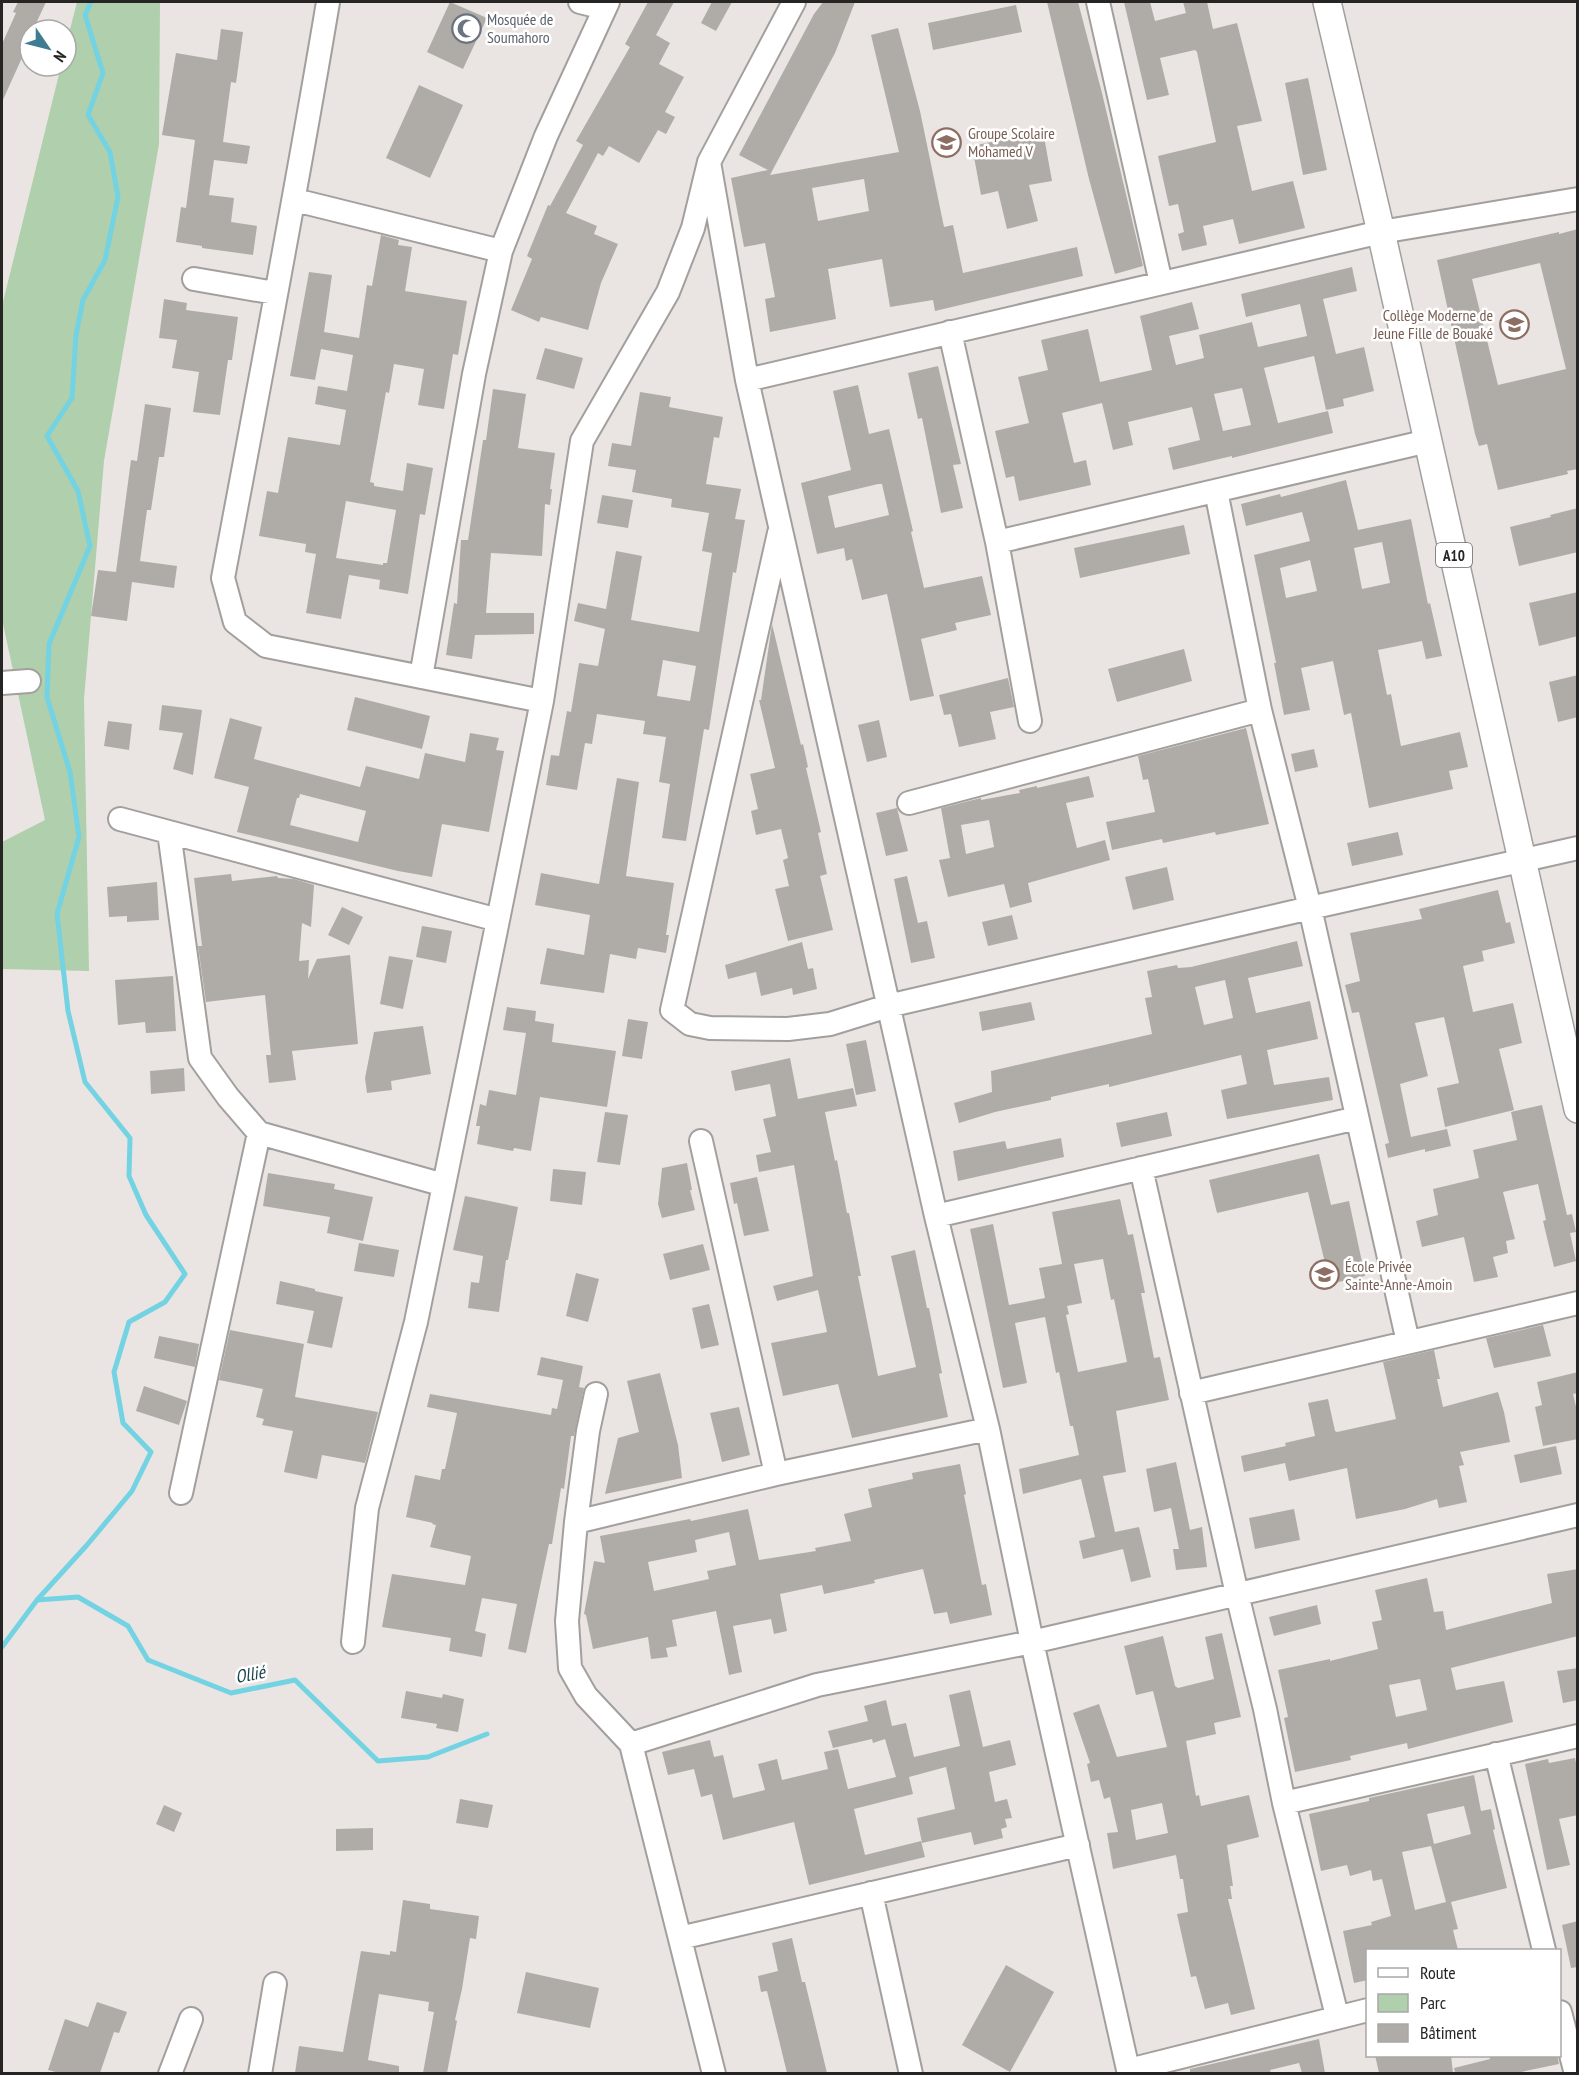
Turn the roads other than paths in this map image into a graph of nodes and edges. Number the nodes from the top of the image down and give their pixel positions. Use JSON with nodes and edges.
{"nodes":[{"id":1,"x":328,"y":2,"type":"edge"},
{"id":2,"x":580,"y":2,"type":"edge"},
{"id":3,"x":794,"y":2,"type":"edge"},
{"id":4,"x":1098,"y":2,"type":"edge"},
{"id":5,"x":1327,"y":2,"type":"edge"},
{"id":6,"x":606,"y":5,"type":"edge"},
{"id":7,"x":709,"y":162,"type":"junction"},
{"id":8,"x":1578,"y":199,"type":"edge"},
{"id":9,"x":294,"y":200,"type":"junction"},
{"id":10,"x":1381,"y":232,"type":"junction"},
{"id":11,"x":501,"y":251,"type":"junction"},
{"id":12,"x":194,"y":279,"type":"dead end"},
{"id":13,"x":1161,"y":283,"type":"junction"},
{"id":14,"x":275,"y":293,"type":"junction"},
{"id":15,"x":950,"y":332,"type":"junction"},
{"id":16,"x":747,"y":380,"type":"junction"},
{"id":17,"x":1428,"y":441,"type":"junction"},
{"id":18,"x":1216,"y":491,"type":"junction"},
{"id":19,"x":780,"y":527,"type":"junction"},
{"id":20,"x":997,"y":542,"type":"junction"},
{"id":21,"x":421,"y":677,"type":"junction"},
{"id":22,"x":29,"y":681,"type":"dead end"},
{"id":23,"x":2,"y":683,"type":"edge"},
{"id":24,"x":542,"y":701,"type":"junction"},
{"id":25,"x":1260,"y":710,"type":"junction"},
{"id":26,"x":1030,"y":721,"type":"dead end"},
{"id":27,"x":909,"y":803,"type":"dead end"},
{"id":28,"x":120,"y":819,"type":"dead end"},
{"id":29,"x":169,"y":832,"type":"junction"},
{"id":30,"x":1578,"y":848,"type":"edge"},
{"id":31,"x":1522,"y":861,"type":"junction"},
{"id":32,"x":1310,"y":908,"type":"junction"},
{"id":33,"x":498,"y":920,"type":"junction"},
{"id":34,"x":888,"y":1006,"type":"junction"},
{"id":35,"x":1574,"y":1079,"type":"edge"},
{"id":36,"x":1578,"y":1109,"type":"edge"},
{"id":37,"x":1357,"y":1118,"type":"junction"},
{"id":38,"x":259,"y":1133,"type":"junction"},
{"id":39,"x":701,"y":1141,"type":"dead end"},
{"id":40,"x":1141,"y":1168,"type":"junction"},
{"id":41,"x":444,"y":1185,"type":"junction"},
{"id":42,"x":936,"y":1216,"type":"junction"},
{"id":43,"x":1578,"y":1303,"type":"edge"},
{"id":44,"x":1408,"y":1342,"type":"junction"},
{"id":45,"x":1191,"y":1393,"type":"junction"},
{"id":46,"x":596,"y":1394,"type":"dead end"},
{"id":47,"x":988,"y":1429,"type":"junction"},
{"id":48,"x":776,"y":1474,"type":"junction"},
{"id":49,"x":181,"y":1493,"type":"dead end"},
{"id":50,"x":1578,"y":1515,"type":"edge"},
{"id":51,"x":576,"y":1522,"type":"junction"},
{"id":52,"x":1237,"y":1594,"type":"junction"},
{"id":53,"x":353,"y":1642,"type":"dead end"},
{"id":54,"x":1032,"y":1642,"type":"junction"},
{"id":55,"x":1578,"y":1736,"type":"edge"},
{"id":56,"x":630,"y":1744,"type":"junction"},
{"id":57,"x":1496,"y":1754,"type":"junction"},
{"id":58,"x":1284,"y":1803,"type":"junction"},
{"id":59,"x":1078,"y":1845,"type":"junction"},
{"id":60,"x":871,"y":1893,"type":"junction"},
{"id":61,"x":680,"y":1938,"type":"junction"},
{"id":62,"x":1544,"y":1949,"type":"edge"},
{"id":63,"x":275,"y":1984,"type":"dead end"},
{"id":64,"x":1366,"y":2010,"type":"edge"},
{"id":65,"x":1336,"y":2016,"type":"junction"},
{"id":66,"x":1561,"y":2016,"type":"edge"},
{"id":67,"x":191,"y":2019,"type":"dead end"},
{"id":68,"x":1129,"y":2072,"type":"edge"},
{"id":69,"x":170,"y":2073,"type":"edge"},
{"id":70,"x":260,"y":2073,"type":"edge"},
{"id":71,"x":714,"y":2073,"type":"edge"},
{"id":72,"x":911,"y":2073,"type":"edge"},
{"id":73,"x":1576,"y":2073,"type":"edge"}],
"edges":[{"from":1,"to":9,"type":"street"},
{"from":2,"to":6,"type":"street"},
{"from":3,"to":7,"type":"street"},
{"from":4,"to":13,"type":"street"},
{"from":5,"to":10,"type":"main road","number":"A10"},
{"from":6,"to":11,"type":"street"},
{"from":7,"to":16,"type":"street"},
{"from":7,"to":24,"type":"street"},
{"from":8,"to":10,"type":"street"},
{"from":9,"to":11,"type":"street"},
{"from":9,"to":14,"type":"street"},
{"from":10,"to":13,"type":"street"},
{"from":10,"to":17,"type":"main road","number":"A10"},
{"from":11,"to":21,"type":"street"},
{"from":12,"to":14,"type":"street"},
{"from":13,"to":15,"type":"street"},
{"from":14,"to":21,"type":"street"},
{"from":15,"to":16,"type":"street"},
{"from":15,"to":20,"type":"street"},
{"from":16,"to":19,"type":"street"},
{"from":17,"to":18,"type":"street"},
{"from":17,"to":31,"type":"main road","number":"A10"},
{"from":18,"to":20,"type":"street"},
{"from":18,"to":25,"type":"street"},
{"from":19,"to":34,"type":"street"},
{"from":19,"to":34,"type":"street"},
{"from":20,"to":26,"type":"street"},
{"from":21,"to":24,"type":"street"},
{"from":22,"to":23,"type":"street"},
{"from":24,"to":33,"type":"street"},
{"from":25,"to":27,"type":"street"},
{"from":25,"to":32,"type":"street"},
{"from":28,"to":29,"type":"street"},
{"from":29,"to":33,"type":"street"},
{"from":29,"to":38,"type":"street"},
{"from":30,"to":31,"type":"street"},
{"from":31,"to":32,"type":"street"},
{"from":31,"to":35,"type":"main road","number":"A10"},
{"from":32,"to":34,"type":"street"},
{"from":32,"to":37,"type":"street"},
{"from":33,"to":41,"type":"street"},
{"from":34,"to":42,"type":"street"},
{"from":35,"to":36,"type":"main road","number":"A10"},
{"from":37,"to":40,"type":"street"},
{"from":37,"to":44,"type":"street"},
{"from":38,"to":41,"type":"street"},
{"from":38,"to":49,"type":"street"},
{"from":39,"to":48,"type":"street"},
{"from":40,"to":42,"type":"street"},
{"from":40,"to":45,"type":"street"},
{"from":41,"to":53,"type":"street"},
{"from":42,"to":47,"type":"street"},
{"from":43,"to":44,"type":"street"},
{"from":44,"to":45,"type":"street"},
{"from":45,"to":52,"type":"street"},
{"from":46,"to":51,"type":"street"},
{"from":47,"to":48,"type":"street"},
{"from":47,"to":54,"type":"street"},
{"from":48,"to":51,"type":"street"},
{"from":50,"to":52,"type":"street"},
{"from":51,"to":56,"type":"street"},
{"from":52,"to":54,"type":"street"},
{"from":52,"to":58,"type":"street"},
{"from":54,"to":56,"type":"street"},
{"from":54,"to":59,"type":"street"},
{"from":55,"to":57,"type":"street"},
{"from":56,"to":61,"type":"street"},
{"from":57,"to":58,"type":"street"},
{"from":57,"to":62,"type":"street"},
{"from":58,"to":65,"type":"street"},
{"from":59,"to":60,"type":"street"},
{"from":59,"to":68,"type":"street"},
{"from":60,"to":61,"type":"street"},
{"from":60,"to":72,"type":"street"},
{"from":61,"to":71,"type":"street"},
{"from":63,"to":70,"type":"street"},
{"from":64,"to":65,"type":"street"},
{"from":65,"to":68,"type":"street"},
{"from":66,"to":73,"type":"street"},
{"from":67,"to":69,"type":"street"}]}
